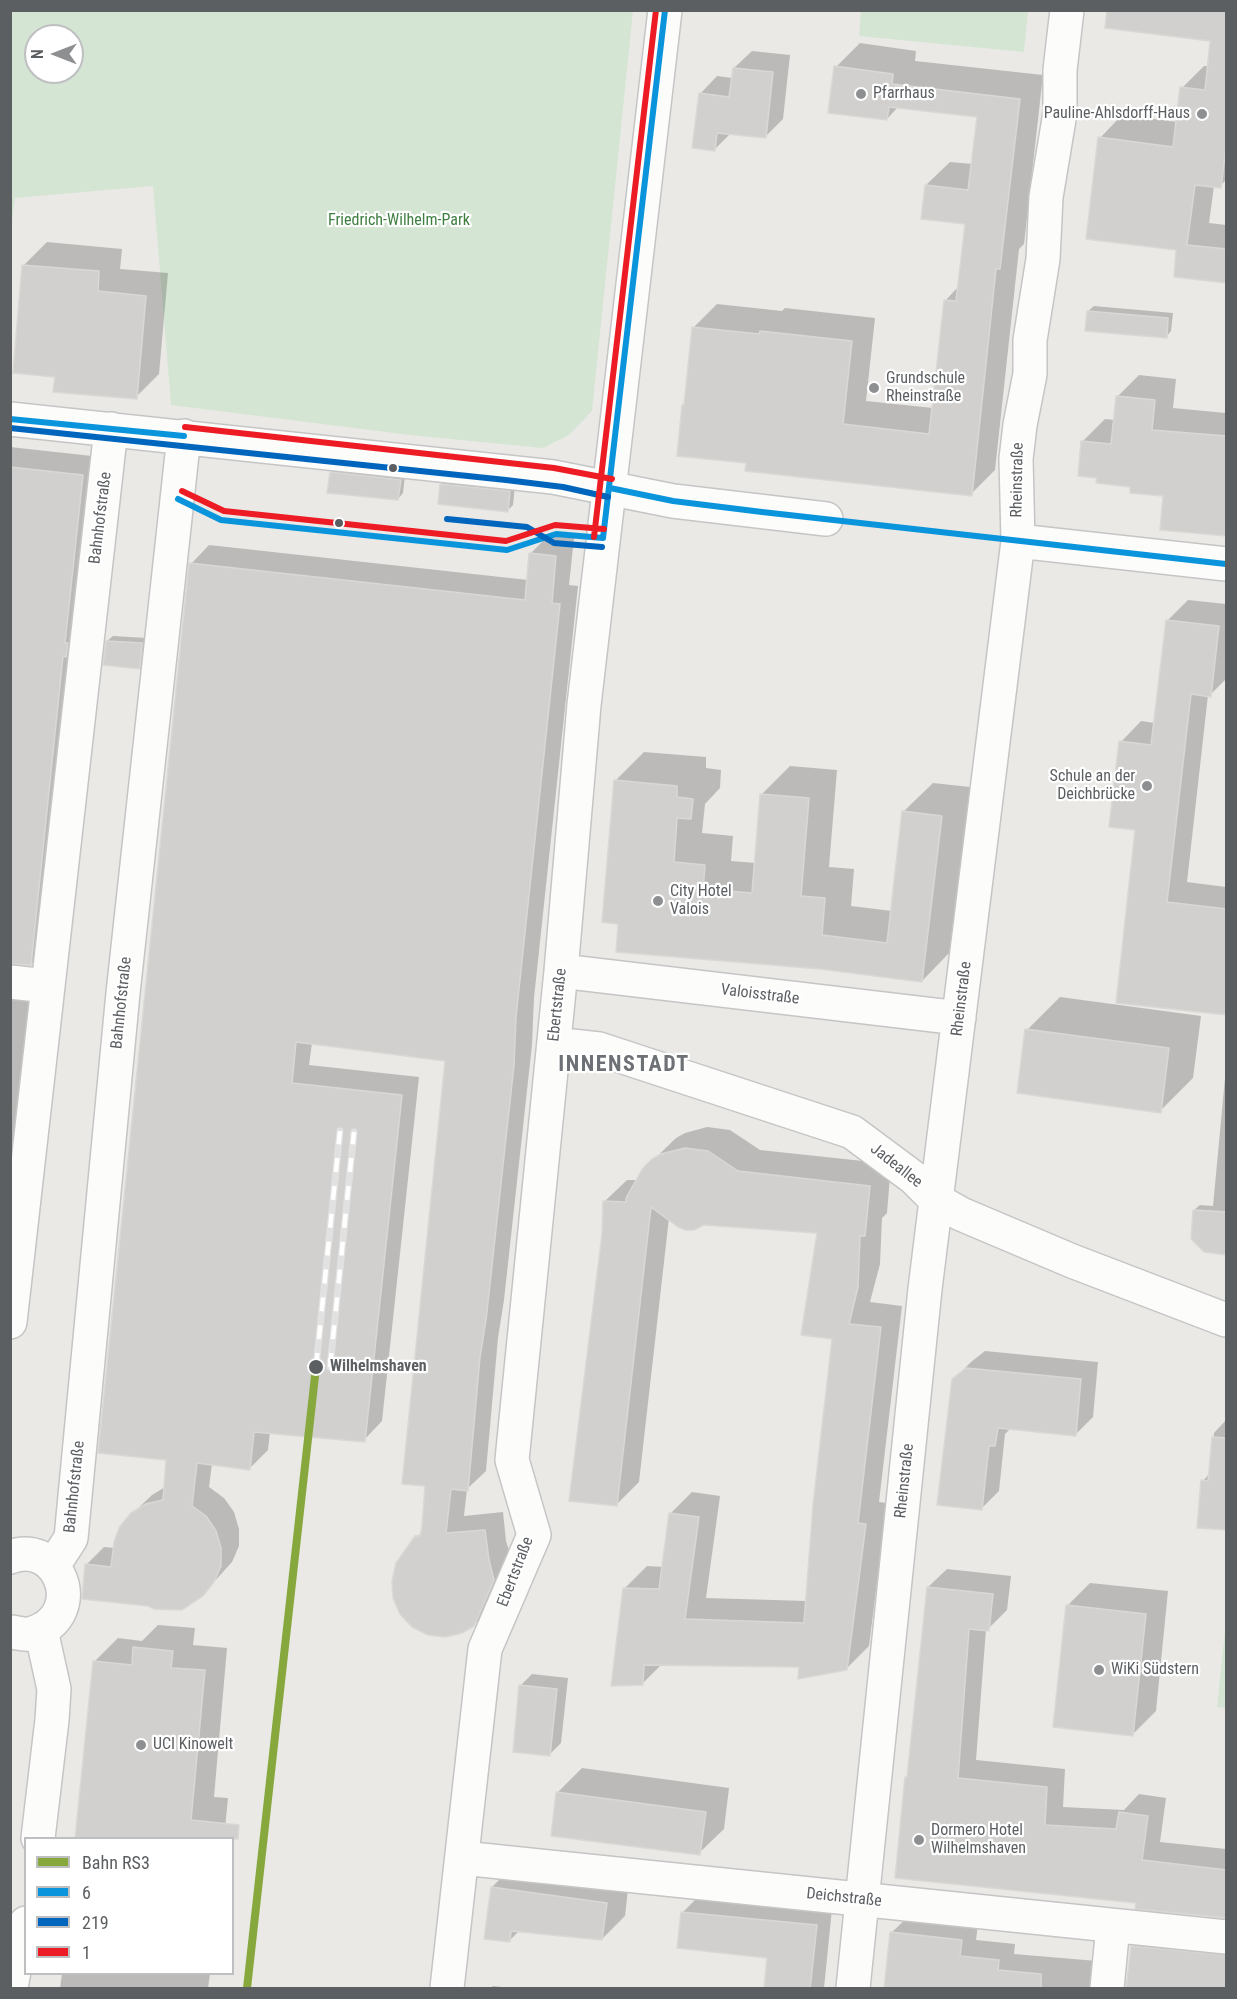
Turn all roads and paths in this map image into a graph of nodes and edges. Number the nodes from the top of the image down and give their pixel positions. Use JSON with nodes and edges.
{"nodes":[{"id":1,"x":1067,"y":10,"type":"edge"},
{"id":2,"x":670,"y":29,"type":"edge"},
{"id":3,"x":10,"y":418,"type":"edge"},
{"id":4,"x":111,"y":429,"type":"junction"},
{"id":5,"x":184,"y":436,"type":"junction"},
{"id":6,"x":610,"y":488,"type":"junction"},
{"id":7,"x":826,"y":519,"type":"dead end"},
{"id":8,"x":1018,"y":541,"type":"junction"},
{"id":9,"x":1227,"y":564,"type":"edge"},
{"id":10,"x":561,"y":971,"type":"junction"},
{"id":11,"x":10,"y":982,"type":"edge"},
{"id":12,"x":47,"y":986,"type":"junction"},
{"id":13,"x":959,"y":1018,"type":"junction"},
{"id":14,"x":554,"y":1044,"type":"junction"},
{"id":15,"x":936,"y":1200,"type":"junction"},
{"id":16,"x":1227,"y":1320,"type":"edge"},
{"id":17,"x":10,"y":1322,"type":"edge"},
{"id":18,"x":10,"y":1557,"type":"edge"},
{"id":19,"x":53,"y":1566,"type":"junction"},
{"id":20,"x":26,"y":1631,"type":"edge"},
{"id":21,"x":38,"y":1837,"type":"edge"},
{"id":22,"x":462,"y":1858,"type":"junction"},
{"id":23,"x":862,"y":1900,"type":"junction"},
{"id":24,"x":1113,"y":1926,"type":"junction"},
{"id":25,"x":24,"y":1928,"type":"edge"},
{"id":26,"x":1227,"y":1937,"type":"edge"},
{"id":27,"x":11,"y":1989,"type":"edge"},
{"id":28,"x":447,"y":1989,"type":"edge"},
{"id":29,"x":852,"y":1989,"type":"edge"},
{"id":30,"x":1107,"y":1989,"type":"edge"}],
"edges":[{"from":1,"to":8,"type":"street","name":"Rheinstraße"},
{"from":2,"to":6,"type":"street","name":"Ebertstraße"},
{"from":3,"to":4,"type":"street"},
{"from":4,"to":5,"type":"street"},
{"from":4,"to":12,"type":"street","name":"Bahnhofstraße"},
{"from":5,"to":6,"type":"street"},
{"from":5,"to":19,"type":"street","name":"Bahnhofstraße"},
{"from":6,"to":7,"type":"street"},
{"from":6,"to":10,"type":"street","name":"Ebertstraße"},
{"from":8,"to":9,"type":"street"},
{"from":8,"to":13,"type":"street","name":"Rheinstraße"},
{"from":10,"to":13,"type":"street","name":"Valoisstraße"},
{"from":10,"to":14,"type":"street","name":"Ebertstraße"},
{"from":11,"to":12,"type":"street"},
{"from":12,"to":17,"type":"street","name":"Bahnhofstraße"},
{"from":13,"to":15,"type":"street","name":"Rheinstraße"},
{"from":14,"to":15,"type":"street","name":"Jadeallee"},
{"from":14,"to":22,"type":"street","name":"Ebertstraße"},
{"from":15,"to":16,"type":"street","name":"Jadeallee"},
{"from":15,"to":23,"type":"street","name":"Rheinstraße"},
{"from":18,"to":19,"type":"street"},
{"from":19,"to":20,"type":"street"},
{"from":20,"to":21,"type":"street"},
{"from":22,"to":23,"type":"street","name":"Deichstraße"},
{"from":22,"to":28,"type":"street","name":"Ebertstraße"},
{"from":23,"to":24,"type":"street","name":"Deichstraße"},
{"from":23,"to":29,"type":"street","name":"Rheinstraße"},
{"from":24,"to":26,"type":"street","name":"Deichstraße"},
{"from":24,"to":30,"type":"street"},
{"from":25,"to":27,"type":"street"}]}
